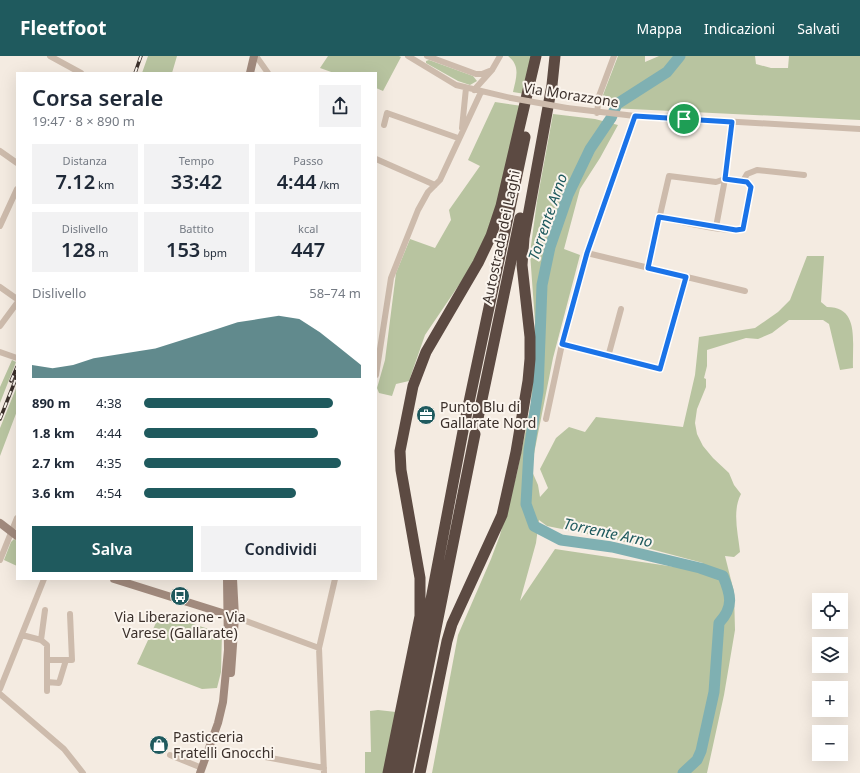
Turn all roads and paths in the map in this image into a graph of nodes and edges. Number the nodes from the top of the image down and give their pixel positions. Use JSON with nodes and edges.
{"nodes":[{"id":1,"x":50,"y":56,"type":"edge"},
{"id":2,"x":255,"y":56,"type":"edge"},
{"id":3,"x":408,"y":56,"type":"edge"},
{"id":4,"x":426,"y":56,"type":"edge"},
{"id":5,"x":500,"y":56,"type":"edge"},
{"id":6,"x":536,"y":56,"type":"edge"},
{"id":7,"x":542,"y":56,"type":"edge"},
{"id":8,"x":554,"y":56,"type":"edge"},
{"id":9,"x":614,"y":56,"type":"edge"},
{"id":10,"x":418,"y":62,"type":"junction"},
{"id":11,"x":492,"y":70,"type":"junction"},
{"id":12,"x":79,"y":72,"type":"edge"},
{"id":13,"x":250,"y":72,"type":"edge"},
{"id":14,"x":267,"y":72,"type":"edge"},
{"id":15,"x":466,"y":88,"type":"junction"},
{"id":16,"x":474,"y":90,"type":"junction"},
{"id":17,"x":481,"y":92,"type":"junction"},
{"id":18,"x":597,"y":113,"type":"junction"},
{"id":19,"x":635,"y":116,"type":"junction"},
{"id":20,"x":732,"y":122,"type":"junction"},
{"id":21,"x":384,"y":125,"type":"dead end"},
{"id":22,"x":860,"y":129,"type":"edge"},
{"id":23,"x":461,"y":131,"type":"junction"},
{"id":24,"x":458,"y":138,"type":"junction"},
{"id":25,"x":0,"y":152,"type":"edge"},
{"id":26,"x":377,"y":159,"type":"edge"},
{"id":27,"x":16,"y":163,"type":"edge"},
{"id":28,"x":804,"y":175,"type":"dead end"},
{"id":29,"x":725,"y":179,"type":"junction"},
{"id":30,"x":744,"y":181,"type":"junction"},
{"id":31,"x":435,"y":185,"type":"junction"},
{"id":32,"x":16,"y":191,"type":"edge"},
{"id":33,"x":659,"y":217,"type":"junction"},
{"id":34,"x":0,"y":226,"type":"edge"},
{"id":35,"x":716,"y":227,"type":"junction"},
{"id":36,"x":587,"y":253,"type":"junction"},
{"id":37,"x":648,"y":268,"type":"junction"},
{"id":38,"x":686,"y":277,"type":"junction"},
{"id":39,"x":0,"y":287,"type":"edge"},
{"id":40,"x":745,"y":291,"type":"dead end"},
{"id":41,"x":16,"y":298,"type":"edge"},
{"id":42,"x":16,"y":304,"type":"edge"},
{"id":43,"x":621,"y":309,"type":"dead end"},
{"id":44,"x":0,"y":326,"type":"edge"},
{"id":45,"x":562,"y":344,"type":"junction"},
{"id":46,"x":0,"y":352,"type":"edge"},
{"id":47,"x":608,"y":357,"type":"junction"},
{"id":48,"x":16,"y":358,"type":"edge"},
{"id":49,"x":377,"y":368,"type":"edge"},
{"id":50,"x":546,"y":418,"type":"dead end"},
{"id":51,"x":0,"y":523,"type":"edge"},
{"id":52,"x":16,"y":523,"type":"edge"},
{"id":53,"x":14,"y":534,"type":"edge"},
{"id":54,"x":0,"y":560,"type":"edge"},
{"id":55,"x":44,"y":580,"type":"edge"},
{"id":56,"x":118,"y":580,"type":"edge"},
{"id":57,"x":227,"y":580,"type":"edge"},
{"id":58,"x":233,"y":580,"type":"edge"},
{"id":59,"x":334,"y":580,"type":"edge"},
{"id":60,"x":45,"y":610,"type":"dead end"},
{"id":61,"x":70,"y":614,"type":"dead end"},
{"id":62,"x":232,"y":616,"type":"junction"},
{"id":63,"x":22,"y":635,"type":"junction"},
{"id":64,"x":41,"y":640,"type":"junction"},
{"id":65,"x":319,"y":648,"type":"junction"},
{"id":66,"x":47,"y":660,"type":"junction"},
{"id":67,"x":66,"y":660,"type":"junction"},
{"id":68,"x":47,"y":682,"type":"junction"},
{"id":69,"x":0,"y":689,"type":"edge"},
{"id":70,"x":47,"y":691,"type":"dead end"},
{"id":71,"x":0,"y":694,"type":"edge"},
{"id":72,"x":244,"y":753,"type":"dead end"},
{"id":73,"x":170,"y":754,"type":"dead end"},
{"id":74,"x":201,"y":771,"type":"edge"},
{"id":75,"x":324,"y":771,"type":"edge"},
{"id":76,"x":83,"y":773,"type":"edge"},
{"id":77,"x":388,"y":773,"type":"edge"},
{"id":78,"x":398,"y":773,"type":"edge"},
{"id":79,"x":407,"y":773,"type":"edge"},
{"id":80,"x":420,"y":773,"type":"edge"}],
"edges":[{"from":1,"to":12,"type":"street"},
{"from":2,"to":13,"type":"main road"},
{"from":2,"to":14,"type":"street"},
{"from":3,"to":10,"type":"street","name":"Via Morazzone"},
{"from":4,"to":10,"type":"street"},
{"from":4,"to":11,"type":"street"},
{"from":5,"to":11,"type":"street"},
{"from":6,"to":77,"type":"highway"},
{"from":7,"to":78,"type":"highway","name":"Autostrada dei Laghi"},
{"from":8,"to":79,"type":"highway","name":"Autostrada dei Laghi"},
{"from":8,"to":80,"type":"highway"},
{"from":9,"to":18,"type":"street"},
{"from":10,"to":15,"type":"street","name":"Via Morazzone"},
{"from":11,"to":16,"type":"street"},
{"from":15,"to":16,"type":"street","name":"Via Morazzone"},
{"from":15,"to":23,"type":"street"},
{"from":16,"to":17,"type":"street","name":"Via Morazzone"},
{"from":17,"to":18,"type":"street","name":"Via Morazzone","bridge":true},
{"from":17,"to":23,"type":"street"},
{"from":18,"to":19,"type":"street","name":"Via Morazzone"},
{"from":19,"to":20,"type":"street","name":"Via Morazzone"},
{"from":19,"to":36,"type":"street"},
{"from":20,"to":22,"type":"street","name":"Via Morazzone"},
{"from":20,"to":29,"type":"street"},
{"from":21,"to":24,"type":"street"},
{"from":23,"to":24,"type":"street"},
{"from":24,"to":31,"type":"street"},
{"from":25,"to":27,"type":"street"},
{"from":26,"to":31,"type":"street"},
{"from":28,"to":30,"type":"street"},
{"from":29,"to":30,"type":"street"},
{"from":29,"to":33,"type":"street"},
{"from":29,"to":35,"type":"street"},
{"from":30,"to":35,"type":"street"},
{"from":31,"to":49,"type":"street"},
{"from":32,"to":34,"type":"street"},
{"from":33,"to":35,"type":"street"},
{"from":33,"to":37,"type":"street"},
{"from":36,"to":37,"type":"street"},
{"from":36,"to":45,"type":"street"},
{"from":37,"to":38,"type":"street"},
{"from":38,"to":40,"type":"street"},
{"from":38,"to":47,"type":"street"},
{"from":39,"to":41,"type":"street"},
{"from":42,"to":44,"type":"street"},
{"from":43,"to":47,"type":"street"},
{"from":45,"to":47,"type":"street"},
{"from":45,"to":50,"type":"street"},
{"from":46,"to":48,"type":"street"},
{"from":51,"to":53,"type":"main road"},
{"from":52,"to":53,"type":"street"},
{"from":53,"to":54,"type":"street"},
{"from":55,"to":63,"type":"street"},
{"from":56,"to":62,"type":"main road"},
{"from":57,"to":62,"type":"main road"},
{"from":58,"to":62,"type":"main road"},
{"from":59,"to":65,"type":"street"},
{"from":60,"to":64,"type":"street"},
{"from":61,"to":67,"type":"street"},
{"from":62,"to":65,"type":"street"},
{"from":62,"to":74,"type":"main road"},
{"from":63,"to":64,"type":"street"},
{"from":63,"to":69,"type":"street"},
{"from":64,"to":66,"type":"street"},
{"from":65,"to":75,"type":"street"},
{"from":66,"to":67,"type":"street"},
{"from":66,"to":68,"type":"street"},
{"from":67,"to":68,"type":"street"},
{"from":68,"to":70,"type":"street"},
{"from":71,"to":76,"type":"street"},
{"from":72,"to":75,"type":"street"},
{"from":73,"to":74,"type":"street"}]}
